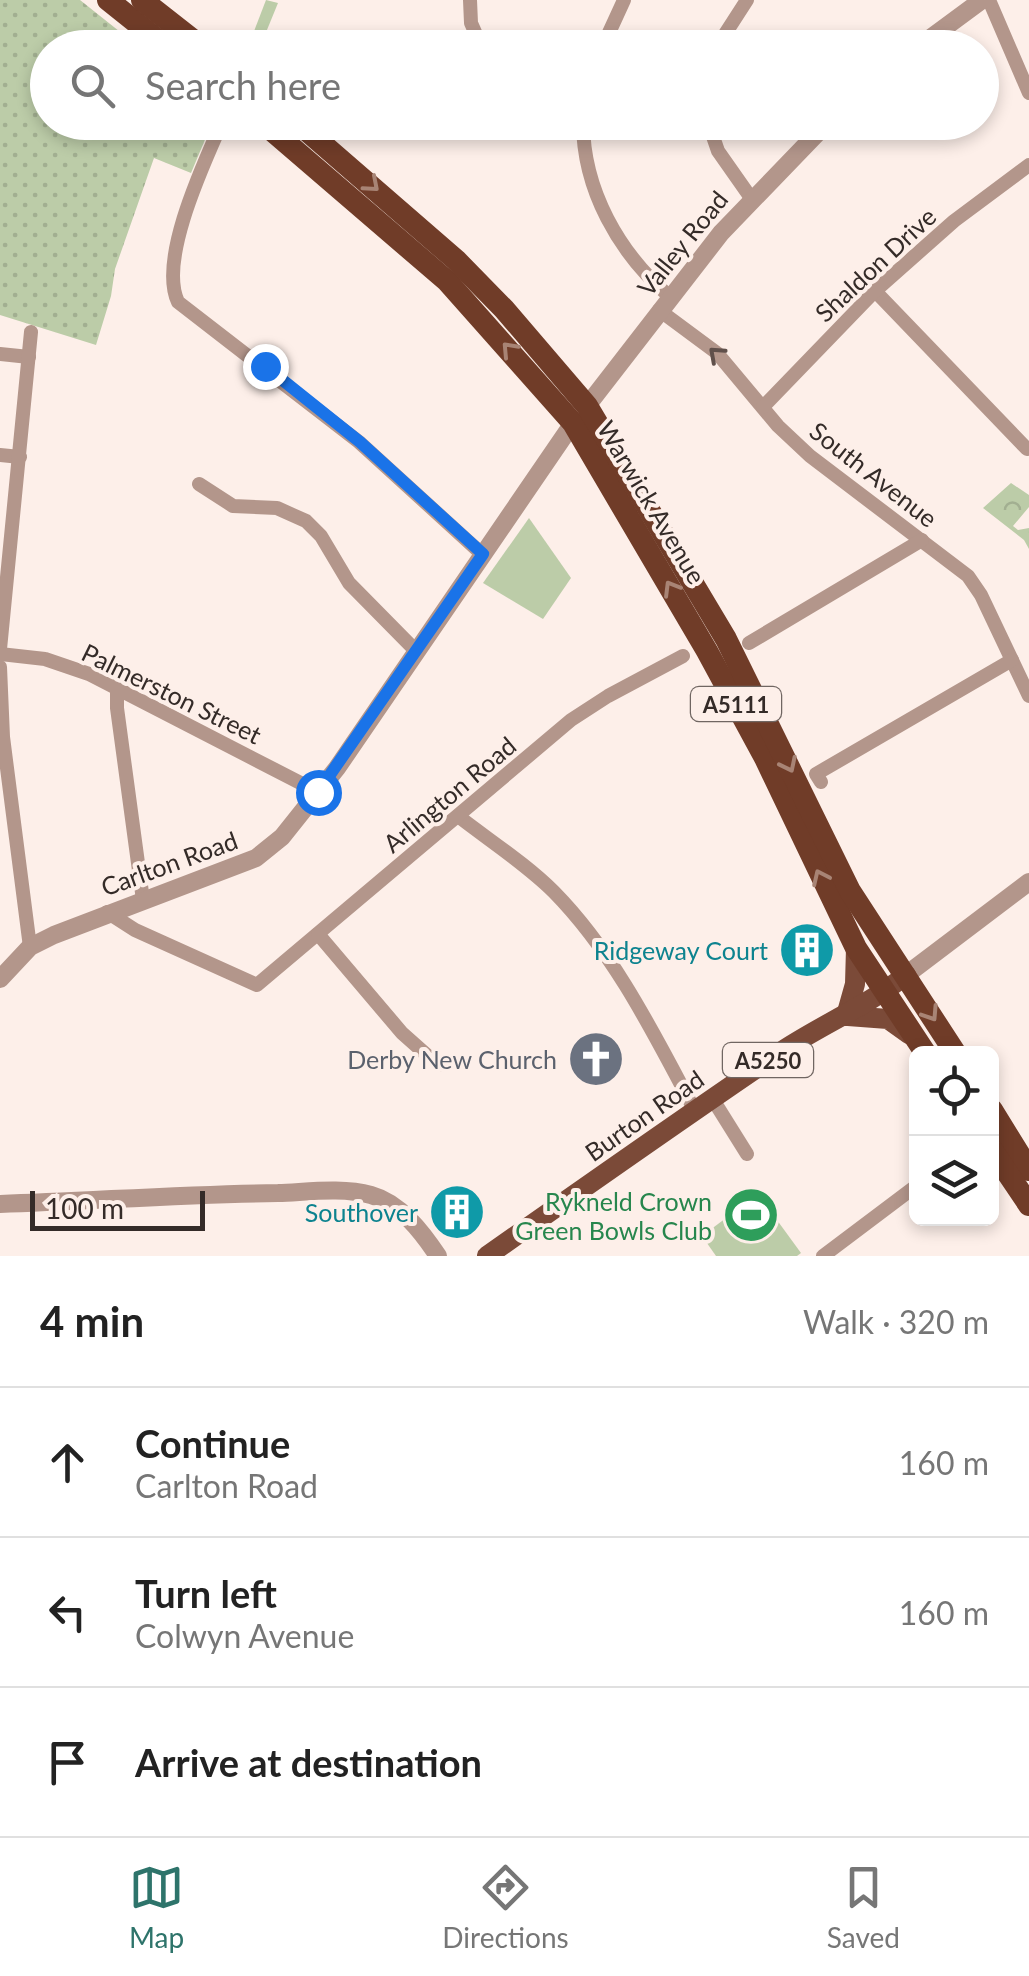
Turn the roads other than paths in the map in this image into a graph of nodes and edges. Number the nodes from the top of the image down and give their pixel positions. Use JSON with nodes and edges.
{"nodes":[{"id":1,"x":108,"y":0,"type":"edge"},
{"id":2,"x":142,"y":0,"type":"edge"},
{"id":3,"x":470,"y":0,"type":"edge"},
{"id":4,"x":624,"y":0,"type":"edge"},
{"id":5,"x":748,"y":0,"type":"edge"},
{"id":6,"x":985,"y":0,"type":"edge"},
{"id":7,"x":146,"y":30,"type":"edge"},
{"id":8,"x":180,"y":30,"type":"edge"},
{"id":9,"x":473,"y":30,"type":"edge"},
{"id":10,"x":610,"y":30,"type":"edge"},
{"id":11,"x":728,"y":30,"type":"edge"},
{"id":12,"x":942,"y":30,"type":"edge"},
{"id":13,"x":1029,"y":94,"type":"edge"},
{"id":14,"x":214,"y":140,"type":"edge"},
{"id":15,"x":283,"y":140,"type":"edge"},
{"id":16,"x":318,"y":140,"type":"edge"},
{"id":17,"x":584,"y":140,"type":"edge"},
{"id":18,"x":716,"y":140,"type":"edge"},
{"id":19,"x":810,"y":140,"type":"edge"},
{"id":20,"x":1029,"y":164,"type":"edge"},
{"id":21,"x":752,"y":198,"type":"junction"},
{"id":22,"x":875,"y":291,"type":"junction"},
{"id":23,"x":664,"y":303,"type":"junction"},
{"id":24,"x":31,"y":332,"type":"dead end"},
{"id":25,"x":0,"y":354,"type":"edge"},
{"id":26,"x":29,"y":357,"type":"junction"},
{"id":27,"x":763,"y":408,"type":"junction"},
{"id":28,"x":580,"y":414,"type":"junction"},
{"id":29,"x":1028,"y":449,"type":"edge"},
{"id":30,"x":0,"y":454,"type":"edge"},
{"id":31,"x":20,"y":457,"type":"junction"},
{"id":32,"x":199,"y":483,"type":"dead end"},
{"id":33,"x":922,"y":540,"type":"junction"},
{"id":34,"x":483,"y":554,"type":"junction"},
{"id":35,"x":6,"y":556,"type":"edge"},
{"id":36,"x":749,"y":643,"type":"dead end"},
{"id":37,"x":0,"y":651,"type":"edge"},
{"id":38,"x":417,"y":652,"type":"junction"},
{"id":39,"x":683,"y":656,"type":"dead end"},
{"id":40,"x":1012,"y":660,"type":"junction"},
{"id":41,"x":0,"y":667,"type":"edge"},
{"id":42,"x":117,"y":687,"type":"junction"},
{"id":43,"x":1029,"y":696,"type":"edge"},
{"id":44,"x":2,"y":737,"type":"edge"},
{"id":45,"x":821,"y":782,"type":"dead end"},
{"id":46,"x":318,"y":792,"type":"junction"},
{"id":47,"x":458,"y":816,"type":"junction"},
{"id":48,"x":17,"y":860,"type":"junction"},
{"id":49,"x":0,"y":862,"type":"edge"},
{"id":50,"x":1029,"y":882,"type":"edge"},
{"id":51,"x":850,"y":891,"type":"junction"},
{"id":52,"x":143,"y":900,"type":"junction"},
{"id":53,"x":107,"y":912,"type":"junction"},
{"id":54,"x":318,"y":934,"type":"junction"},
{"id":55,"x":30,"y":947,"type":"junction"},
{"id":56,"x":856,"y":948,"type":"junction"},
{"id":57,"x":906,"y":975,"type":"junction"},
{"id":58,"x":0,"y":979,"type":"edge"},
{"id":59,"x":884,"y":992,"type":"junction"},
{"id":60,"x":846,"y":1016,"type":"junction"},
{"id":61,"x":921,"y":1046,"type":"edge"},
{"id":62,"x":921,"y":1046,"type":"edge"},
{"id":63,"x":951,"y":1046,"type":"edge"},
{"id":64,"x":438,"y":1065,"type":"dead end"},
{"id":65,"x":704,"y":1105,"type":"junction"},
{"id":66,"x":999,"y":1121,"type":"edge"},
{"id":67,"x":747,"y":1154,"type":"dead end"},
{"id":68,"x":999,"y":1160,"type":"edge"},
{"id":69,"x":1029,"y":1170,"type":"edge"},
{"id":70,"x":909,"y":1191,"type":"edge"},
{"id":71,"x":0,"y":1204,"type":"edge"},
{"id":72,"x":1029,"y":1205,"type":"edge"},
{"id":73,"x":438,"y":1256,"type":"edge"},
{"id":74,"x":487,"y":1256,"type":"edge"},
{"id":75,"x":823,"y":1256,"type":"edge"}],
"edges":[{"from":1,"to":7,"type":"highway"},
{"from":2,"to":8,"type":"highway"},
{"from":3,"to":9,"type":"street"},
{"from":4,"to":10,"type":"street"},
{"from":5,"to":11,"type":"street"},
{"from":6,"to":12,"type":"street"},
{"from":6,"to":13,"type":"street"},
{"from":14,"to":34,"type":"street"},
{"from":28,"to":15,"type":"highway","name":"Warwick Avenue","number":"A5111","one_way":true},
{"from":16,"to":28,"type":"highway","name":"Warwick Avenue","number":"A5111","one_way":true},
{"from":17,"to":23,"type":"street","name":"South Avenue"},
{"from":18,"to":21,"type":"street"},
{"from":19,"to":21,"type":"street","name":"Valley Road"},
{"from":20,"to":22,"type":"street","name":"Shaldon Drive"},
{"from":21,"to":23,"type":"street","name":"Valley Road"},
{"from":22,"to":27,"type":"street","name":"Shaldon Drive"},
{"from":22,"to":29,"type":"street"},
{"from":27,"to":23,"type":"street","name":"South Avenue","one_way":true},
{"from":23,"to":28,"type":"street","name":"Valley Road"},
{"from":24,"to":26,"type":"street"},
{"from":25,"to":26,"type":"street"},
{"from":26,"to":31,"type":"street"},
{"from":27,"to":33,"type":"street","name":"South Avenue"},
{"from":28,"to":34,"type":"street","name":"Carlton Road"},
{"from":28,"to":51,"type":"highway","name":"Warwick Avenue","number":"A5111","one_way":true},
{"from":56,"to":28,"type":"highway","name":"Warwick Avenue","number":"A5111","one_way":true},
{"from":30,"to":31,"type":"street"},
{"from":31,"to":35,"type":"street"},
{"from":32,"to":38,"type":"street"},
{"from":33,"to":36,"type":"street"},
{"from":33,"to":40,"type":"street","name":"South Avenue"},
{"from":34,"to":38,"type":"street","name":"Carlton Road"},
{"from":35,"to":37,"type":"street"},
{"from":37,"to":42,"type":"street","name":"Palmerston Street"},
{"from":38,"to":46,"type":"street","name":"Carlton Road"},
{"from":39,"to":47,"type":"street","name":"Arlington Road"},
{"from":40,"to":43,"type":"street","name":"South Avenue"},
{"from":40,"to":45,"type":"street"},
{"from":41,"to":44,"type":"street"},
{"from":42,"to":46,"type":"street","name":"Palmerston Street"},
{"from":42,"to":52,"type":"street"},
{"from":44,"to":48,"type":"street"},
{"from":46,"to":52,"type":"street","name":"Carlton Road"},
{"from":47,"to":54,"type":"street","name":"Arlington Road"},
{"from":47,"to":65,"type":"street"},
{"from":48,"to":49,"type":"street"},
{"from":48,"to":55,"type":"street"},
{"from":50,"to":57,"type":"street","name":"Burton Road"},
{"from":51,"to":57,"type":"highway","name":"Warwick Avenue","number":"A5111"},
{"from":51,"to":59,"type":"highway","number":"A5111"},
{"from":52,"to":53,"type":"street","name":"Carlton Road"},
{"from":53,"to":54,"type":"street","name":"Arlington Road"},
{"from":53,"to":55,"type":"street","name":"Carlton Road"},
{"from":54,"to":64,"type":"street"},
{"from":55,"to":58,"type":"street","name":"Carlton Road"},
{"from":56,"to":59,"type":"highway","name":"Warwick Avenue","number":"A5111"},
{"from":56,"to":60,"type":"main road"},
{"from":57,"to":59,"type":"main road","name":"Burton Road","number":"A5250"},
{"from":57,"to":63,"type":"highway","number":"A5111","one_way":true},
{"from":59,"to":60,"type":"main road","name":"Burton Road","number":"A5250"},
{"from":59,"to":61,"type":"highway","number":"A5111"},
{"from":60,"to":62,"type":"main road"},
{"from":60,"to":65,"type":"main road","name":"Burton Road","number":"A5250"},
{"from":65,"to":67,"type":"street"},
{"from":65,"to":74,"type":"main road","name":"Burton Road","number":"A5250"},
{"from":66,"to":69,"type":"highway"},
{"from":68,"to":72,"type":"highway"},
{"from":70,"to":75,"type":"street"},
{"from":71,"to":73,"type":"street"}]}
